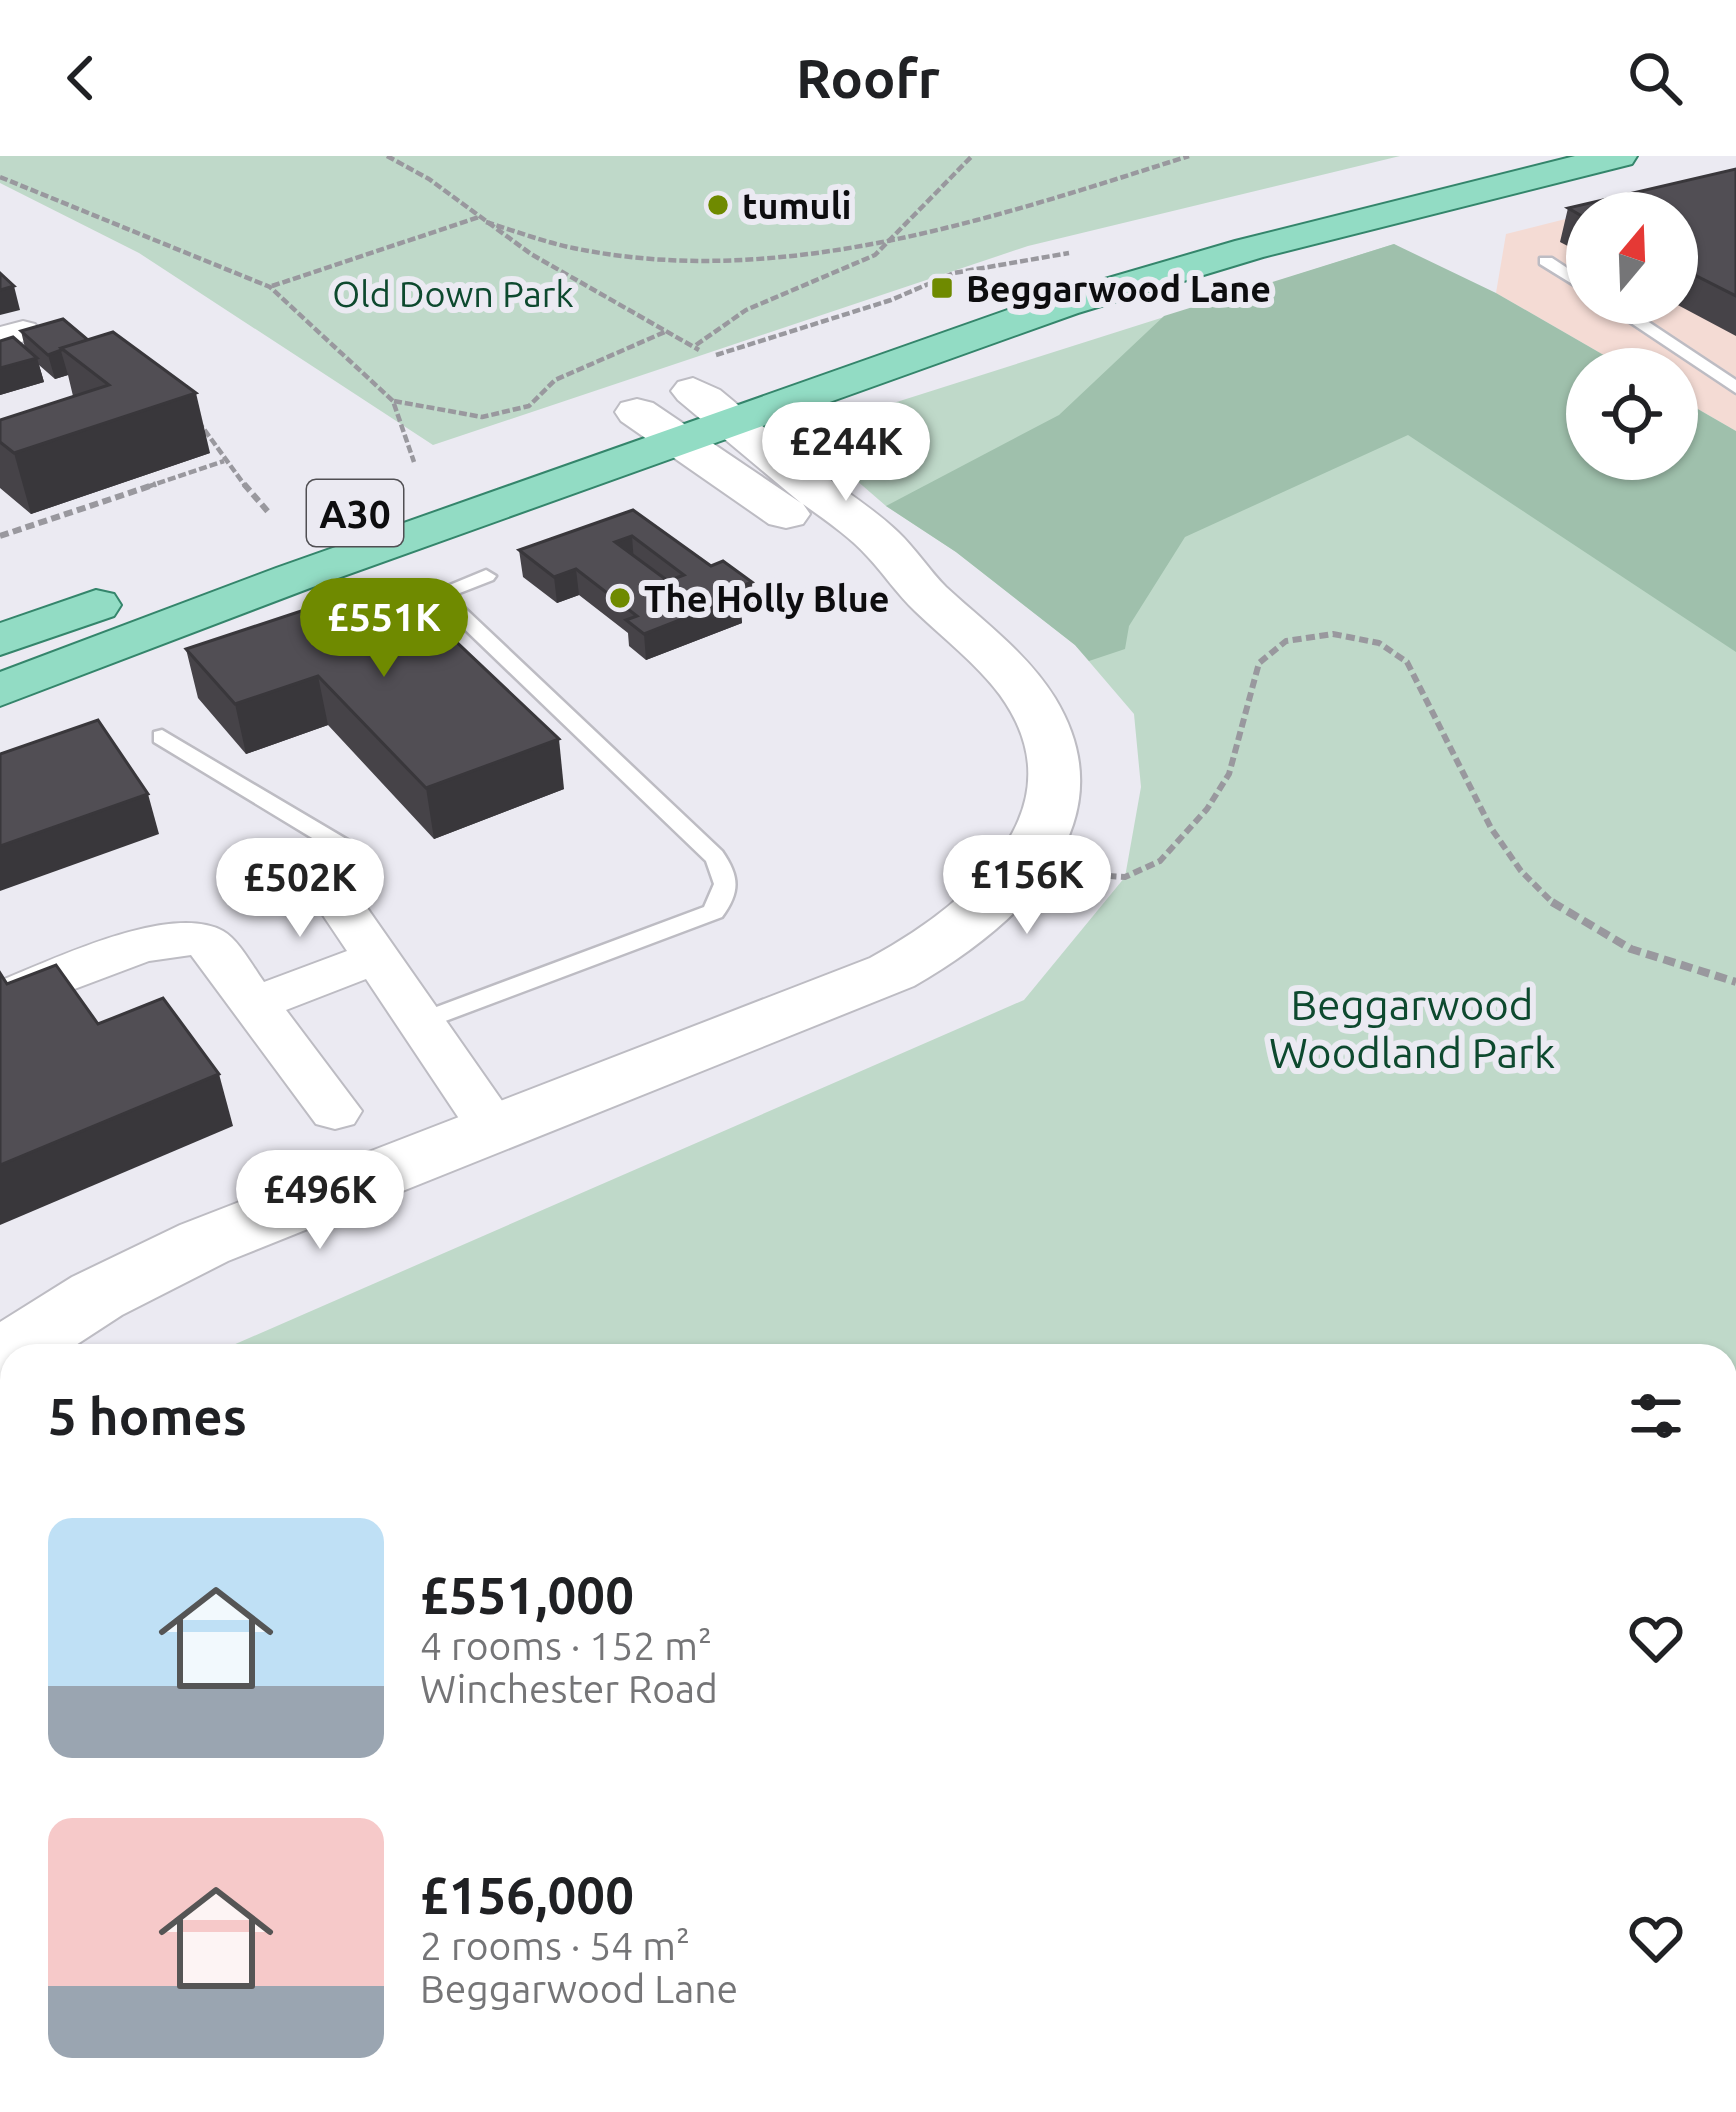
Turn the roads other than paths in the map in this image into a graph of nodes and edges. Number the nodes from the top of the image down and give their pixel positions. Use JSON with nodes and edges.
{"nodes":[{"id":1,"x":1517,"y":156,"type":"edge"},
{"id":2,"x":1619,"y":156,"type":"edge"},
{"id":3,"x":1546,"y":261,"type":"dead end"},
{"id":4,"x":1566,"y":275,"type":"edge"},
{"id":5,"x":911,"y":303,"type":"road end"},
{"id":6,"x":1640,"y":324,"type":"edge"},
{"id":7,"x":719,"y":386,"type":"junction"},
{"id":8,"x":1736,"y":388,"type":"edge"},
{"id":9,"x":637,"y":412,"type":"junction"},
{"id":10,"x":680,"y":441,"type":"junction"},
{"id":11,"x":486,"y":576,"type":"dead end"},
{"id":12,"x":924,"y":593,"type":"junction"},
{"id":13,"x":0,"y":640,"type":"edge"},
{"id":14,"x":0,"y":690,"type":"edge"},
{"id":15,"x":162,"y":737,"type":"dead end"},
{"id":16,"x":332,"y":893,"type":"joint"},
{"id":17,"x":377,"y":956,"type":"junction"},
{"id":18,"x":0,"y":1000,"type":"edge"},
{"id":19,"x":254,"y":1004,"type":"junction"},
{"id":20,"x":424,"y":1022,"type":"junction"},
{"id":21,"x":335,"y":1111,"type":"dead end"},
{"id":22,"x":493,"y":1128,"type":"junction"},
{"id":23,"x":23,"y":1344,"type":"edge"}],
"edges":[{"from":1,"to":5,"type":"main road"},
{"from":2,"to":7,"type":"main road","number":"A30"},
{"from":3,"to":4,"type":"lane"},
{"from":6,"to":8,"type":"lane"},
{"from":7,"to":9,"type":"main road","number":"A30"},
{"from":7,"to":10,"type":"main road","number":"A30"},
{"from":7,"to":12,"type":"street"},
{"from":9,"to":10,"type":"street"},
{"from":9,"to":13,"type":"main road","number":"A30"},
{"from":10,"to":12,"type":"street"},
{"from":10,"to":14,"type":"main road","number":"A30"},
{"from":11,"to":20,"type":"lane"},
{"from":12,"to":22,"type":"street"},
{"from":15,"to":16,"type":"lane"},
{"from":16,"to":17,"type":"street"},
{"from":17,"to":19,"type":"street"},
{"from":17,"to":20,"type":"street"},
{"from":18,"to":19,"type":"street"},
{"from":19,"to":21,"type":"street"},
{"from":20,"to":22,"type":"street"},
{"from":22,"to":23,"type":"street"}]}
